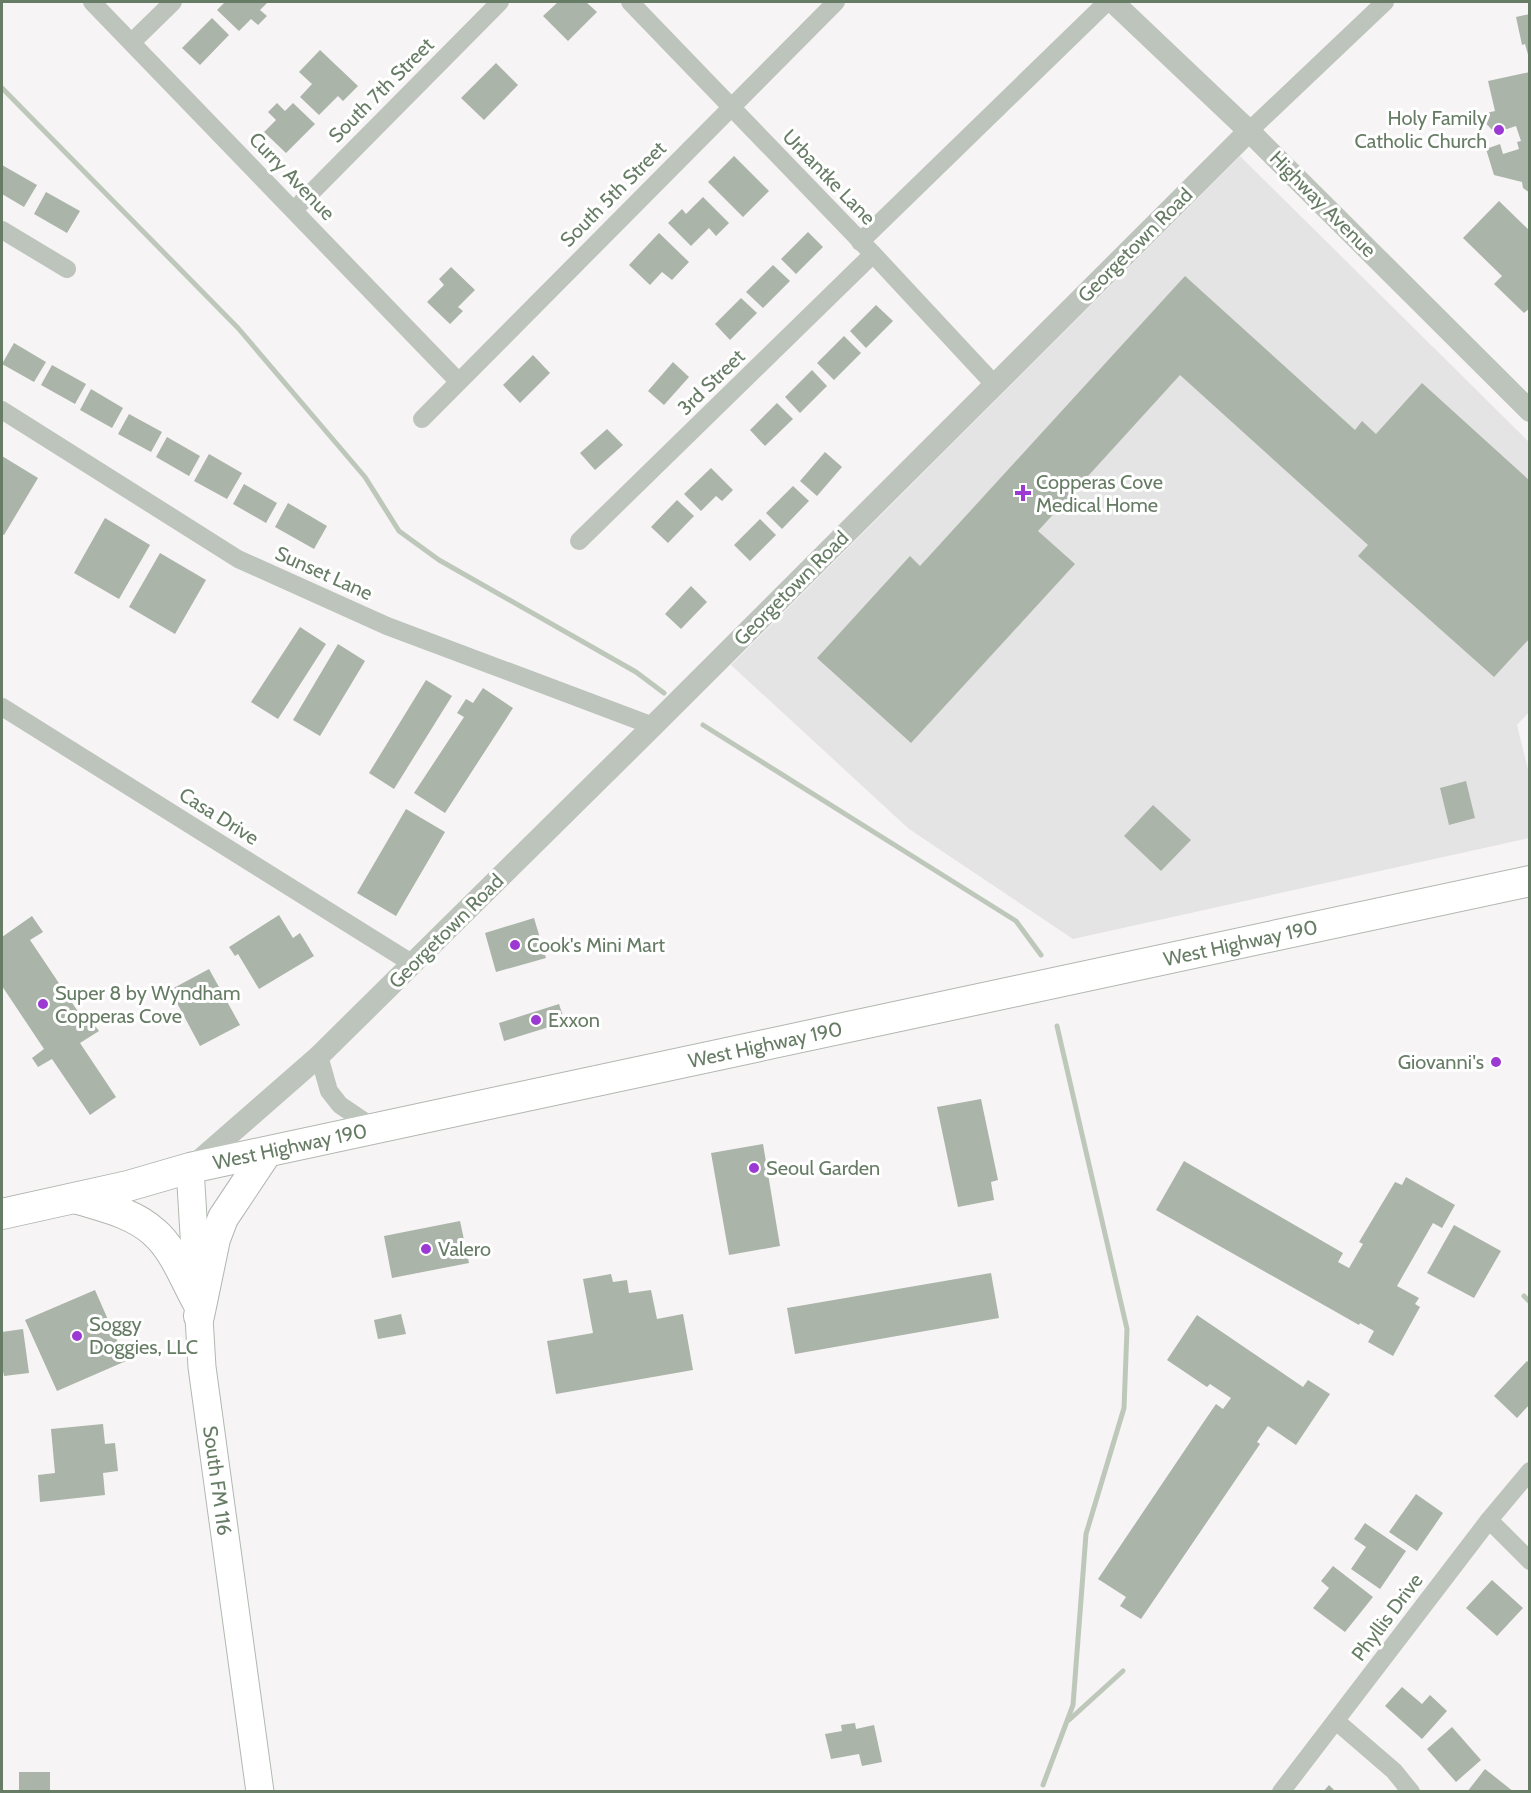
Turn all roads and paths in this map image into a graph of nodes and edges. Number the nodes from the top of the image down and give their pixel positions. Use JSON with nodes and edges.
{"nodes":[{"id":1,"x":93,"y":2,"type":"edge"},
{"id":2,"x":173,"y":2,"type":"edge"},
{"id":3,"x":500,"y":2,"type":"edge"},
{"id":4,"x":630,"y":2,"type":"edge"},
{"id":5,"x":836,"y":2,"type":"edge"},
{"id":6,"x":1107,"y":2,"type":"edge"},
{"id":7,"x":1113,"y":2,"type":"edge"},
{"id":8,"x":1385,"y":2,"type":"edge"},
{"id":9,"x":132,"y":42,"type":"junction"},
{"id":10,"x":731,"y":108,"type":"junction"},
{"id":11,"x":1249,"y":131,"type":"junction"},
{"id":12,"x":294,"y":210,"type":"junction"},
{"id":13,"x":2,"y":230,"type":"edge"},
{"id":14,"x":867,"y":248,"type":"junction"},
{"id":15,"x":67,"y":269,"type":"dead end"},
{"id":16,"x":458,"y":381,"type":"junction"},
{"id":17,"x":994,"y":384,"type":"junction"},
{"id":18,"x":2,"y":410,"type":"edge"},
{"id":19,"x":1530,"y":411,"type":"edge"},
{"id":20,"x":422,"y":418,"type":"dead end"},
{"id":21,"x":579,"y":541,"type":"dead end"},
{"id":22,"x":2,"y":707,"type":"edge"},
{"id":23,"x":653,"y":726,"type":"junction"},
{"id":24,"x":1530,"y":881,"type":"edge"},
{"id":25,"x":413,"y":964,"type":"junction"},
{"id":26,"x":319,"y":1056,"type":"junction"},
{"id":27,"x":377,"y":1130,"type":"junction"},
{"id":28,"x":267,"y":1152,"type":"junction"},
{"id":29,"x":190,"y":1168,"type":"junction"},
{"id":30,"x":75,"y":1198,"type":"junction"},
{"id":31,"x":2,"y":1214,"type":"edge"},
{"id":32,"x":199,"y":1309,"type":"junction"},
{"id":33,"x":1530,"y":1471,"type":"edge"},
{"id":34,"x":1489,"y":1520,"type":"junction"},
{"id":35,"x":1530,"y":1561,"type":"edge"},
{"id":36,"x":1336,"y":1721,"type":"junction"},
{"id":37,"x":260,"y":1791,"type":"edge"},
{"id":38,"x":1281,"y":1791,"type":"edge"},
{"id":39,"x":1411,"y":1791,"type":"edge"}],
"edges":[{"from":1,"to":9,"type":"street","name":"Curry Avenue"},
{"from":2,"to":9,"type":"street"},
{"from":3,"to":12,"type":"street","name":"South 7th Street"},
{"from":4,"to":10,"type":"street","name":"Urbantke Lane"},
{"from":5,"to":10,"type":"street","name":"South 5th Street"},
{"from":6,"to":14,"type":"street","name":"3rd Street"},
{"from":7,"to":11,"type":"street","name":"Highway Avenue"},
{"from":8,"to":11,"type":"street","name":"Georgetown Road"},
{"from":9,"to":12,"type":"street","name":"Curry Avenue"},
{"from":10,"to":14,"type":"street","name":"Urbantke Lane"},
{"from":10,"to":16,"type":"street","name":"South 5th Street"},
{"from":11,"to":17,"type":"street","name":"Georgetown Road"},
{"from":11,"to":19,"type":"street","name":"Highway Avenue"},
{"from":12,"to":16,"type":"street","name":"Curry Avenue"},
{"from":13,"to":15,"type":"street"},
{"from":14,"to":17,"type":"street","name":"Urbantke Lane"},
{"from":14,"to":21,"type":"street","name":"3rd Street"},
{"from":16,"to":20,"type":"street","name":"South 5th Street"},
{"from":17,"to":23,"type":"street","name":"Georgetown Road"},
{"from":18,"to":23,"type":"street","name":"Sunset Lane"},
{"from":22,"to":25,"type":"street","name":"Casa Drive"},
{"from":23,"to":25,"type":"street","name":"Georgetown Road"},
{"from":24,"to":27,"type":"main road","name":"West Highway 190"},
{"from":25,"to":26,"type":"street","name":"Georgetown Road"},
{"from":26,"to":27,"type":"street"},
{"from":26,"to":29,"type":"street","name":"Georgetown Road"},
{"from":27,"to":28,"type":"main road","name":"West Highway 190"},
{"from":28,"to":29,"type":"main road","name":"West Highway 190"},
{"from":28,"to":32,"type":"main road"},
{"from":29,"to":30,"type":"main road","name":"West Highway 190"},
{"from":29,"to":32,"type":"main road","name":"South FM 116"},
{"from":30,"to":31,"type":"main road","name":"West Highway 190"},
{"from":30,"to":32,"type":"main road"},
{"from":32,"to":37,"type":"main road","name":"South FM 116"},
{"from":33,"to":34,"type":"street","name":"Phyllis Drive"},
{"from":34,"to":35,"type":"street"},
{"from":34,"to":36,"type":"street","name":"Phyllis Drive"},
{"from":36,"to":38,"type":"street","name":"Phyllis Drive"},
{"from":36,"to":39,"type":"street"}]}
